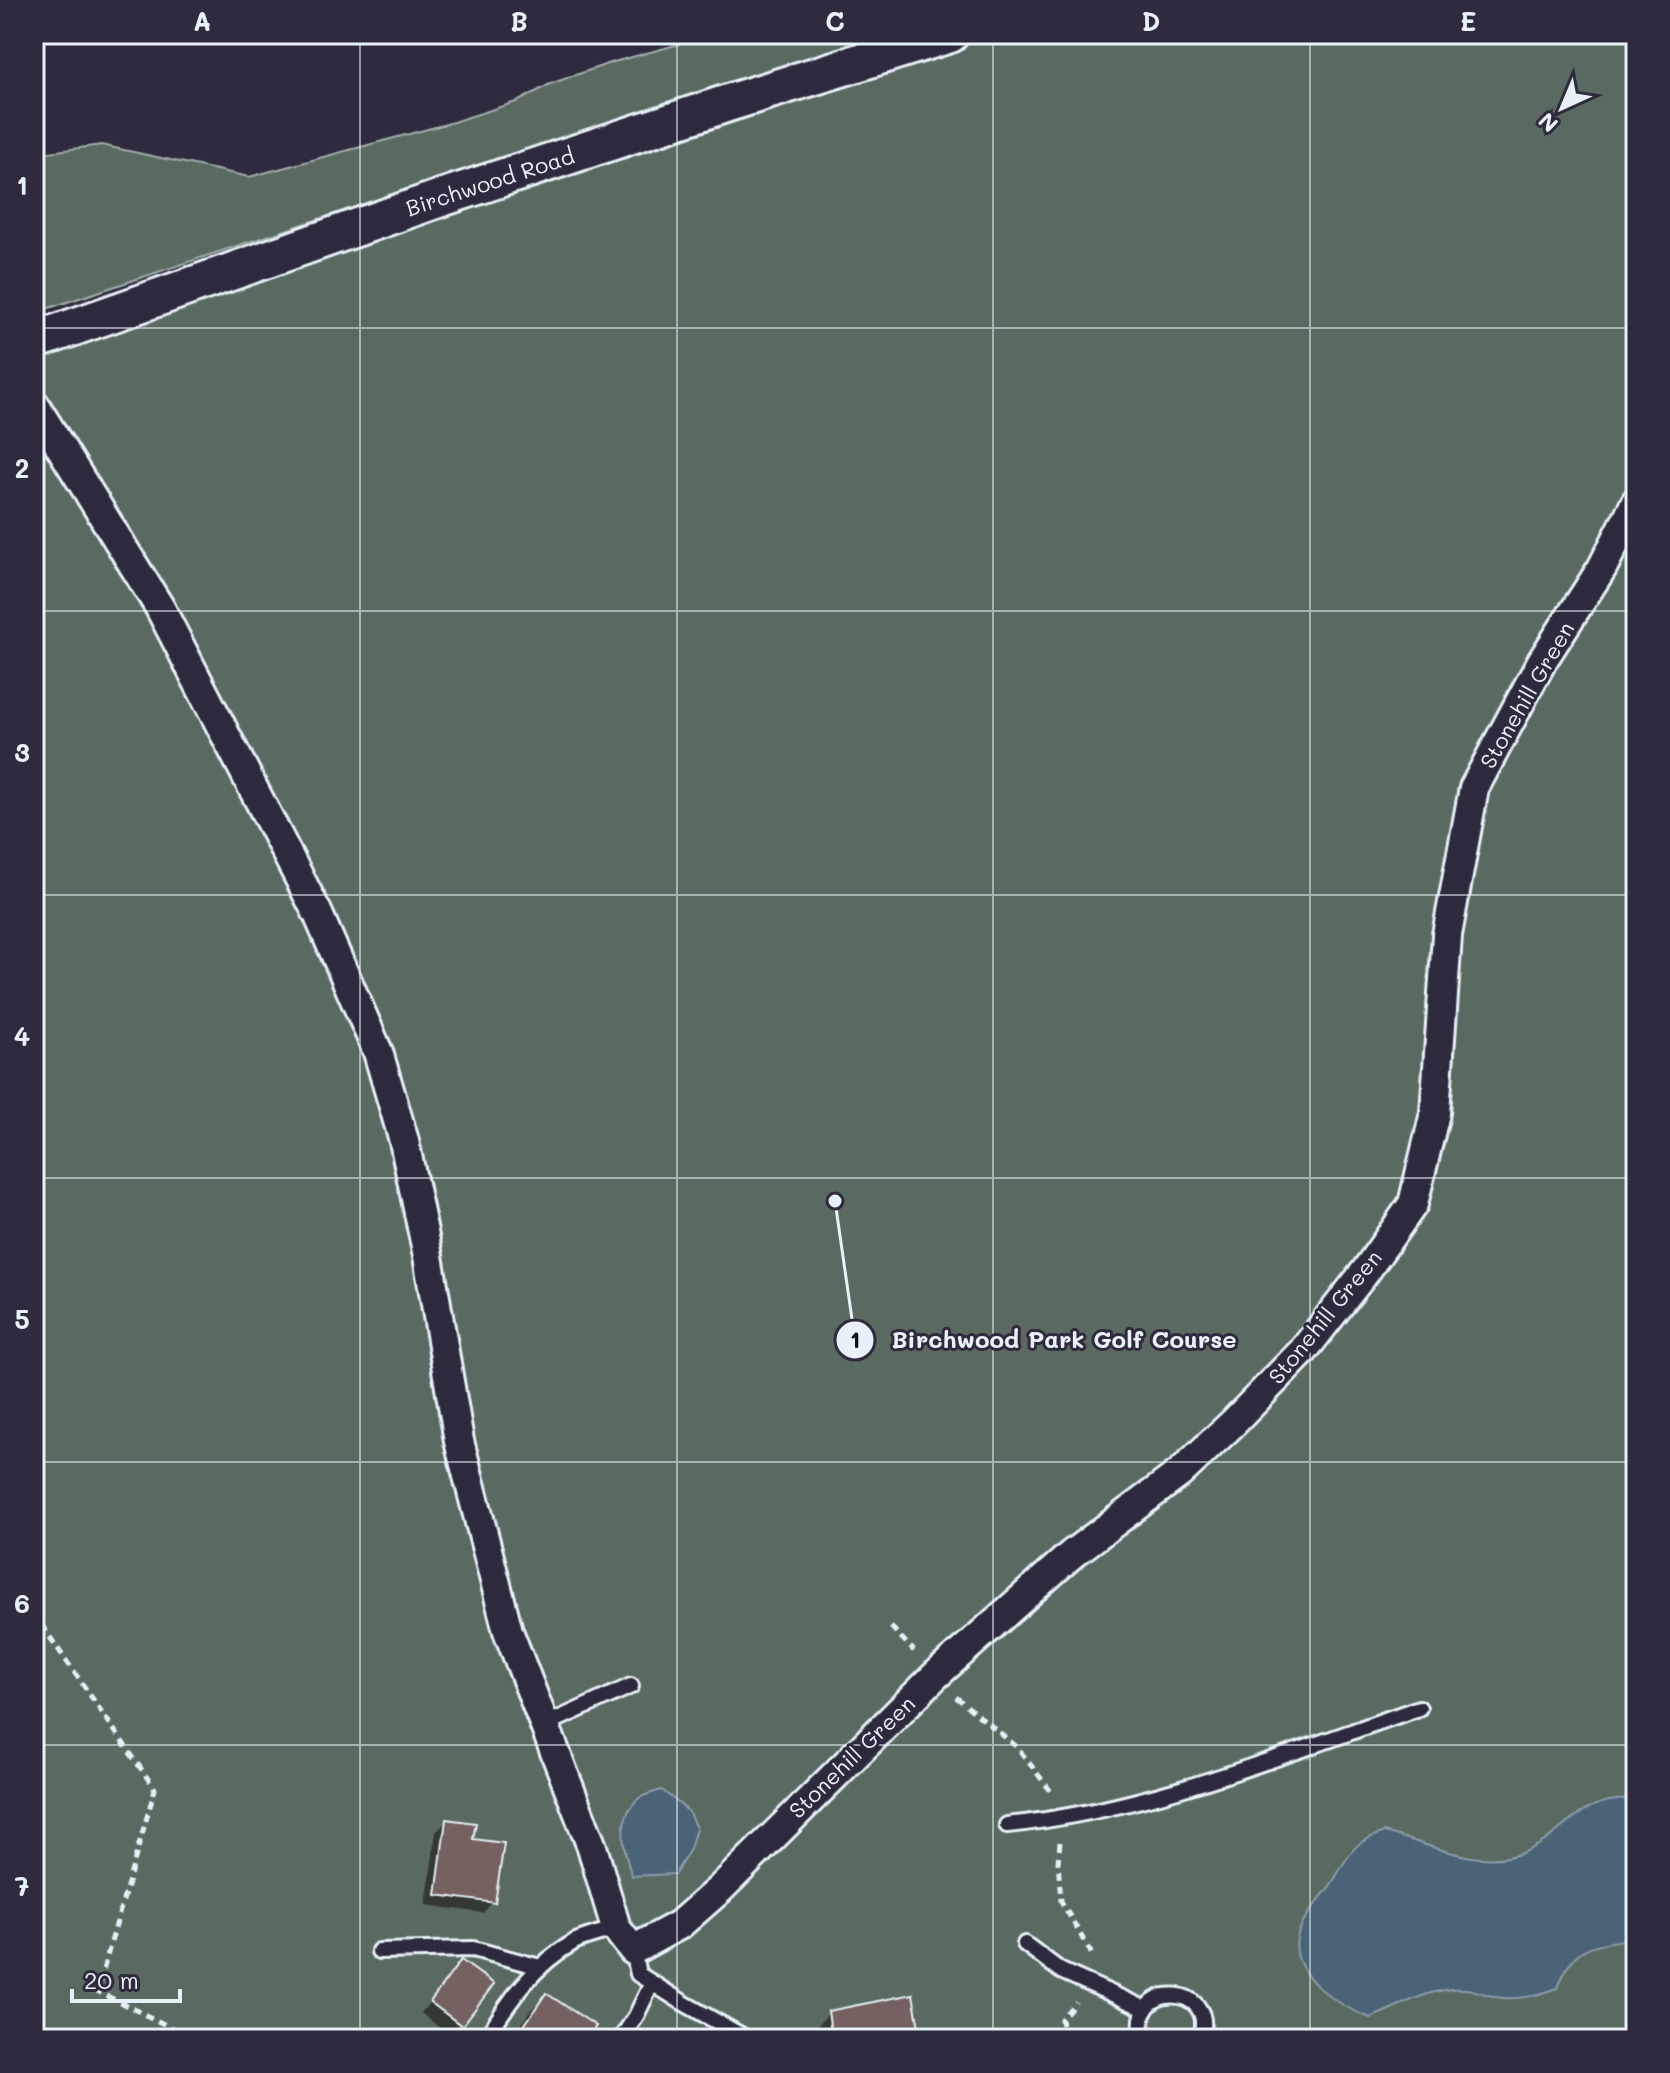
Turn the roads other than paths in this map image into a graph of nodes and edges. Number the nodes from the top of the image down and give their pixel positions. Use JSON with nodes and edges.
{"nodes":[{"id":1,"x":950,"y":34,"type":"edge"},
{"id":2,"x":34,"y":341,"type":"edge"},
{"id":3,"x":34,"y":404,"type":"edge"},
{"id":4,"x":1636,"y":502,"type":"edge"},
{"id":5,"x":631,"y":1686,"type":"dead end"},
{"id":6,"x":1419,"y":1708,"type":"dead end"},
{"id":7,"x":545,"y":1725,"type":"junction"},
{"id":8,"x":1007,"y":1825,"type":"dead end"},
{"id":9,"x":624,"y":1939,"type":"junction"},
{"id":10,"x":1025,"y":1944,"type":"dead end"},
{"id":11,"x":379,"y":1951,"type":"dead end"},
{"id":12,"x":540,"y":1967,"type":"junction"},
{"id":13,"x":652,"y":1983,"type":"junction"},
{"id":14,"x":1146,"y":2009,"type":"junction"},
{"id":15,"x":744,"y":2037,"type":"dead end"},
{"id":16,"x":486,"y":2039,"type":"edge"},
{"id":17,"x":621,"y":2039,"type":"edge"},
{"id":18,"x":1144,"y":2039,"type":"edge"},
{"id":19,"x":1200,"y":2039,"type":"edge"}],
"edges":[{"from":1,"to":2,"type":"street","name":"Birchwood Road"},
{"from":3,"to":7,"type":"street"},
{"from":4,"to":9,"type":"street","name":"Stonehill Green"},
{"from":5,"to":7,"type":"lane"},
{"from":6,"to":8,"type":"lane"},
{"from":7,"to":9,"type":"street"},
{"from":9,"to":12,"type":"lane"},
{"from":9,"to":13,"type":"lane"},
{"from":10,"to":14,"type":"lane"},
{"from":11,"to":12,"type":"lane"},
{"from":12,"to":16,"type":"lane"},
{"from":13,"to":15,"type":"lane"},
{"from":13,"to":17,"type":"lane"},
{"from":14,"to":18,"type":"lane"},
{"from":14,"to":19,"type":"lane"}]}
